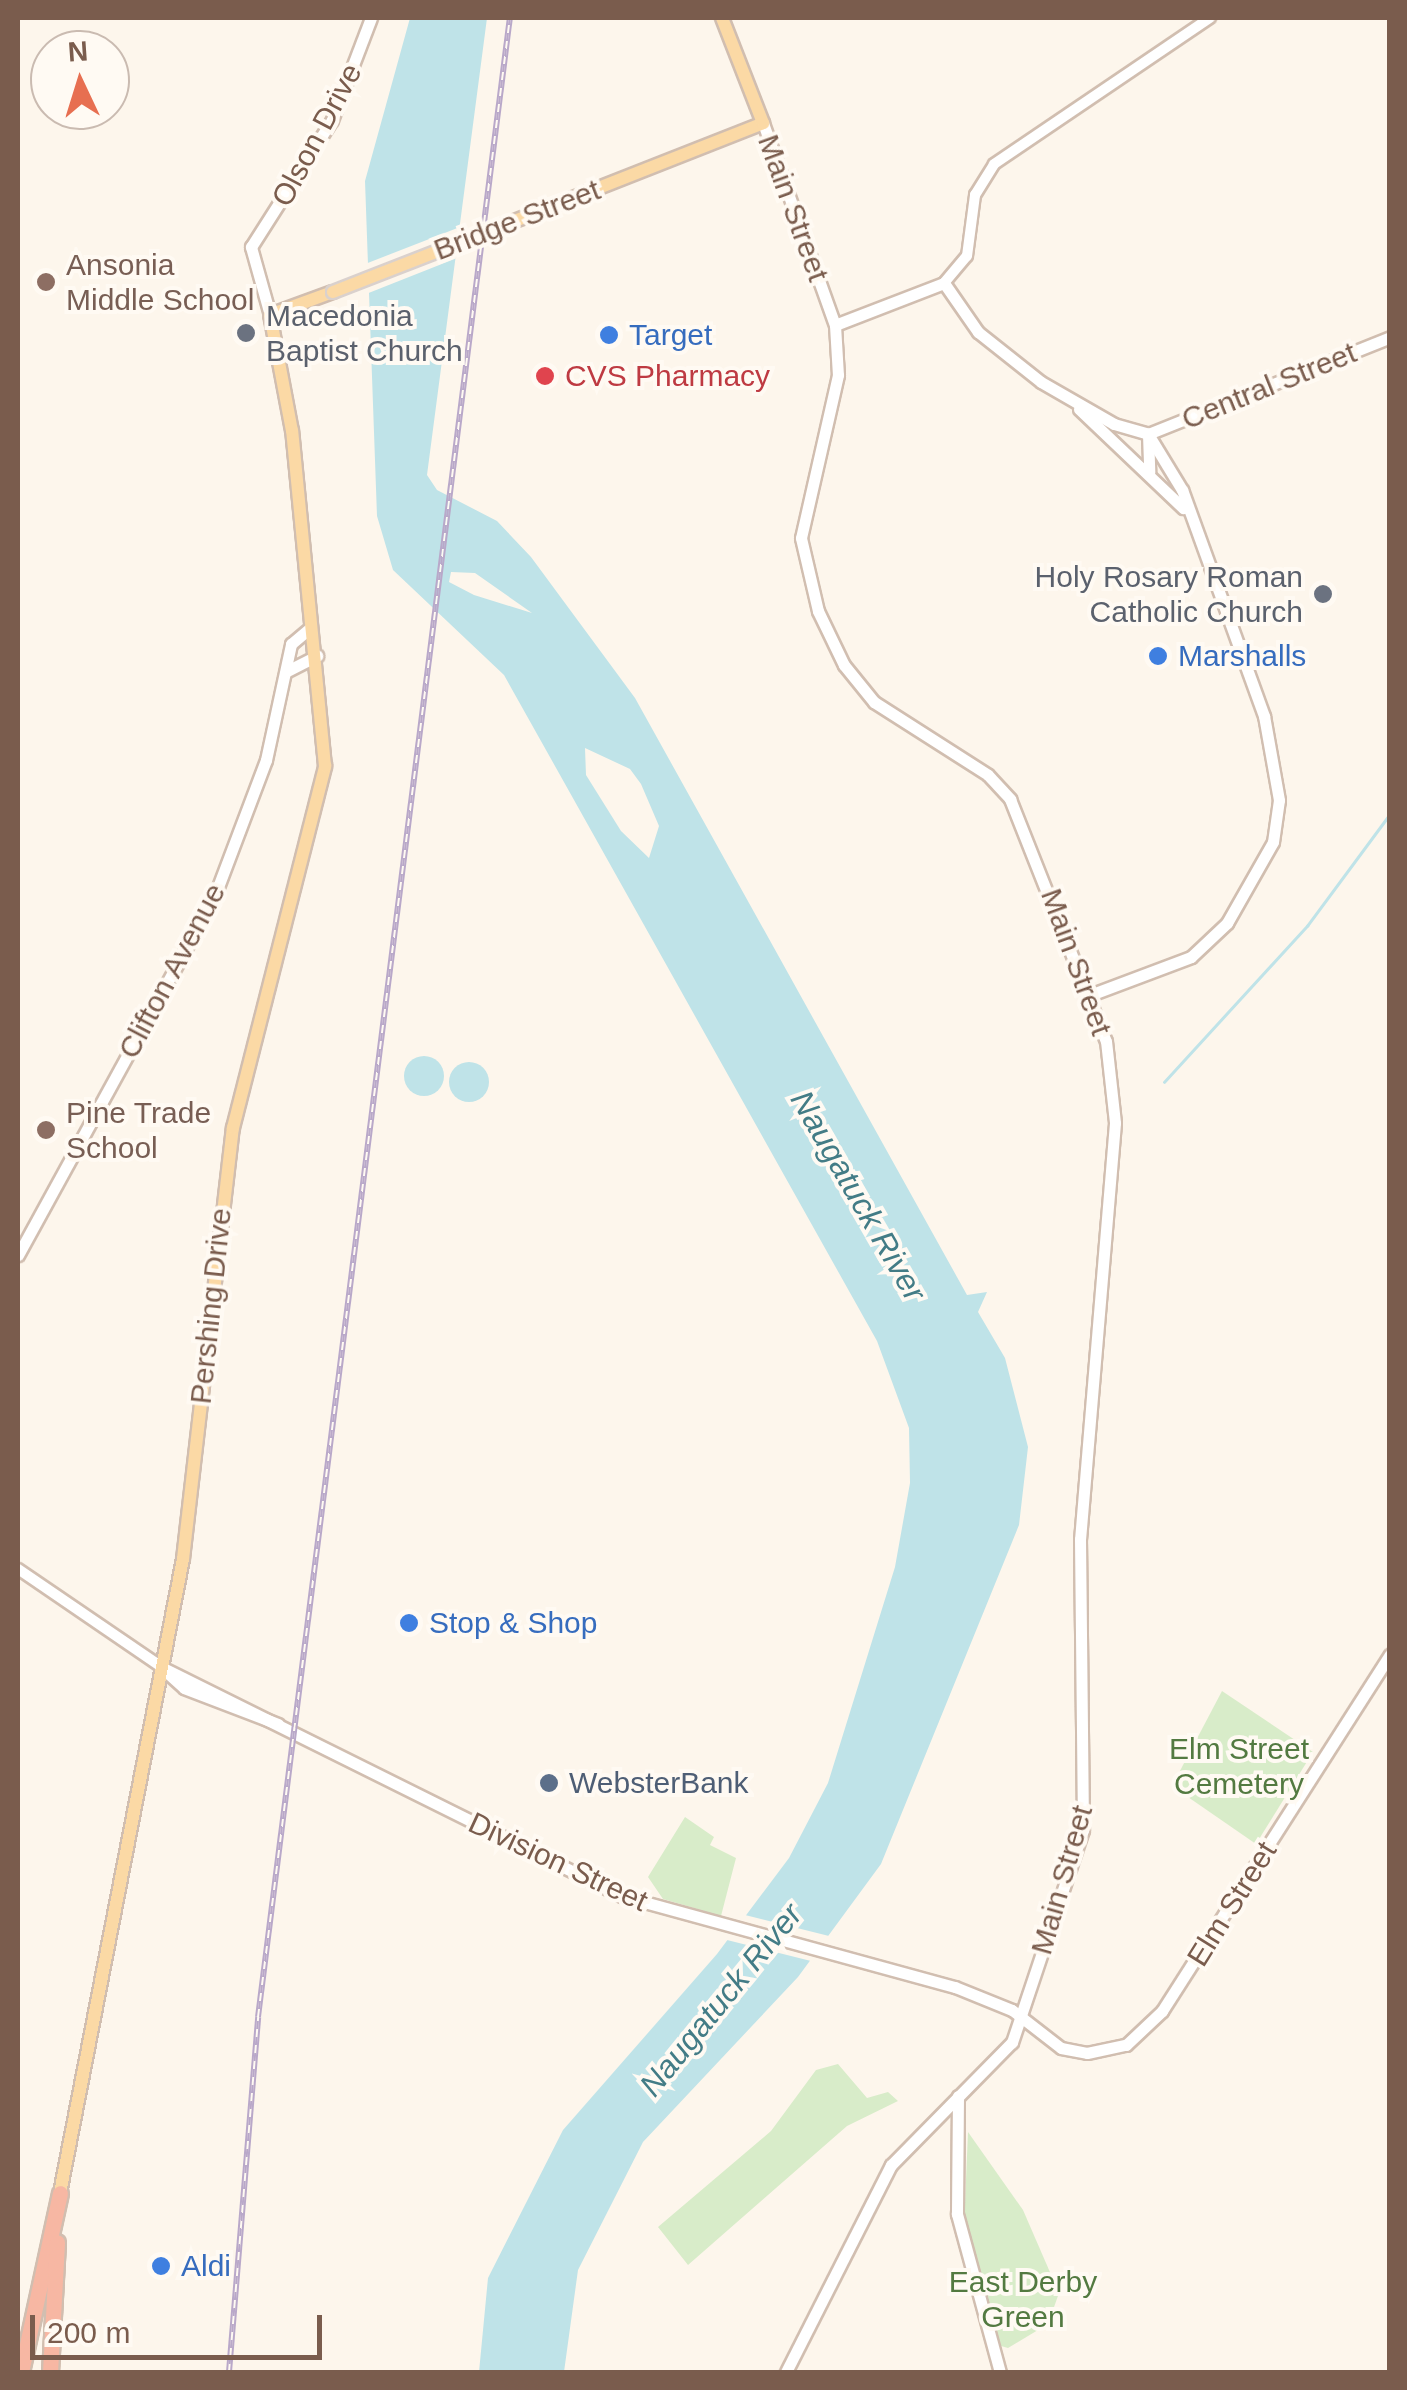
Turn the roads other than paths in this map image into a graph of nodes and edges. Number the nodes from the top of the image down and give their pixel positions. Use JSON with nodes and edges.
{"nodes":[{"id":1,"x":371,"y":18,"type":"edge"},
{"id":2,"x":722,"y":18,"type":"edge"},
{"id":3,"x":1188,"y":18,"type":"edge"},
{"id":4,"x":1210,"y":18,"type":"edge"},
{"id":5,"x":1196,"y":28,"type":"junction"},
{"id":6,"x":762,"y":123,"type":"junction"},
{"id":7,"x":251,"y":247,"type":"joint"},
{"id":8,"x":944,"y":283,"type":"junction"},
{"id":9,"x":270,"y":315,"type":"junction"},
{"id":10,"x":836,"y":325,"type":"junction"},
{"id":11,"x":1390,"y":337,"type":"edge"},
{"id":12,"x":1076,"y":404,"type":"junction"},
{"id":13,"x":1148,"y":434,"type":"junction"},
{"id":14,"x":1148,"y":472,"type":"junction"},
{"id":15,"x":1184,"y":508,"type":"junction"},
{"id":16,"x":311,"y":626,"type":"junction"},
{"id":17,"x":318,"y":656,"type":"junction"},
{"id":18,"x":288,"y":671,"type":"junction"},
{"id":19,"x":1090,"y":995,"type":"junction"},
{"id":20,"x":18,"y":1255,"type":"edge"},
{"id":21,"x":18,"y":1568,"type":"edge"},
{"id":22,"x":1390,"y":1655,"type":"edge"},
{"id":23,"x":163,"y":1668,"type":"junction"},
{"id":24,"x":1022,"y":2017,"type":"junction"},
{"id":25,"x":958,"y":2096,"type":"junction"},
{"id":26,"x":945,"y":2107,"type":"junction"},
{"id":27,"x":957,"y":2124,"type":"junction"},
{"id":28,"x":60,"y":2193,"type":"junction"},
{"id":29,"x":22,"y":2372,"type":"edge"},
{"id":30,"x":50,"y":2372,"type":"edge"},
{"id":31,"x":786,"y":2372,"type":"edge"},
{"id":32,"x":1000,"y":2372,"type":"edge"}],
"edges":[{"from":1,"to":7,"type":"main road","name":"Olson Drive"},
{"from":2,"to":6,"type":"main road","name":"Main Street"},
{"from":3,"to":5,"type":"street"},
{"from":4,"to":5,"type":"street"},
{"from":5,"to":8,"type":"street"},
{"from":6,"to":9,"type":"main road","name":"Bridge Street","bridge":true},
{"from":6,"to":10,"type":"main road","name":"Main Street"},
{"from":7,"to":9,"type":"main road","name":"Pershing Drive"},
{"from":8,"to":10,"type":"main road"},
{"from":8,"to":12,"type":"main road"},
{"from":9,"to":16,"type":"main road","name":"Pershing Drive"},
{"from":10,"to":19,"type":"main road","name":"Main Street"},
{"from":11,"to":13,"type":"main road","name":"Central Street"},
{"from":12,"to":13,"type":"main road"},
{"from":12,"to":14,"type":"main road"},
{"from":13,"to":14,"type":"main road"},
{"from":13,"to":15,"type":"main road"},
{"from":14,"to":15,"type":"main road"},
{"from":15,"to":19,"type":"main road"},
{"from":16,"to":17,"type":"main road","name":"Pershing Drive"},
{"from":16,"to":18,"type":"main road","name":"Clifton Avenue"},
{"from":17,"to":18,"type":"main road"},
{"from":17,"to":23,"type":"main road","name":"Pershing Drive"},
{"from":18,"to":20,"type":"main road","name":"Clifton Avenue"},
{"from":19,"to":24,"type":"main road","name":"Main Street"},
{"from":21,"to":23,"type":"street","name":"Division Street"},
{"from":22,"to":24,"type":"main road","name":"Elm Street"},
{"from":23,"to":24,"type":"main road","name":"Division Street"},
{"from":23,"to":28,"type":"main road","name":"Pershing Drive"},
{"from":24,"to":25,"type":"main road","name":"Main Street"},
{"from":25,"to":26,"type":"main road","name":"Main Street"},
{"from":25,"to":27,"type":"main road"},
{"from":26,"to":27,"type":"main road"},
{"from":26,"to":31,"type":"main road","name":"Main Street"},
{"from":27,"to":32,"type":"main road"},
{"from":28,"to":29,"type":"highway"},
{"from":28,"to":30,"type":"highway"}]}
